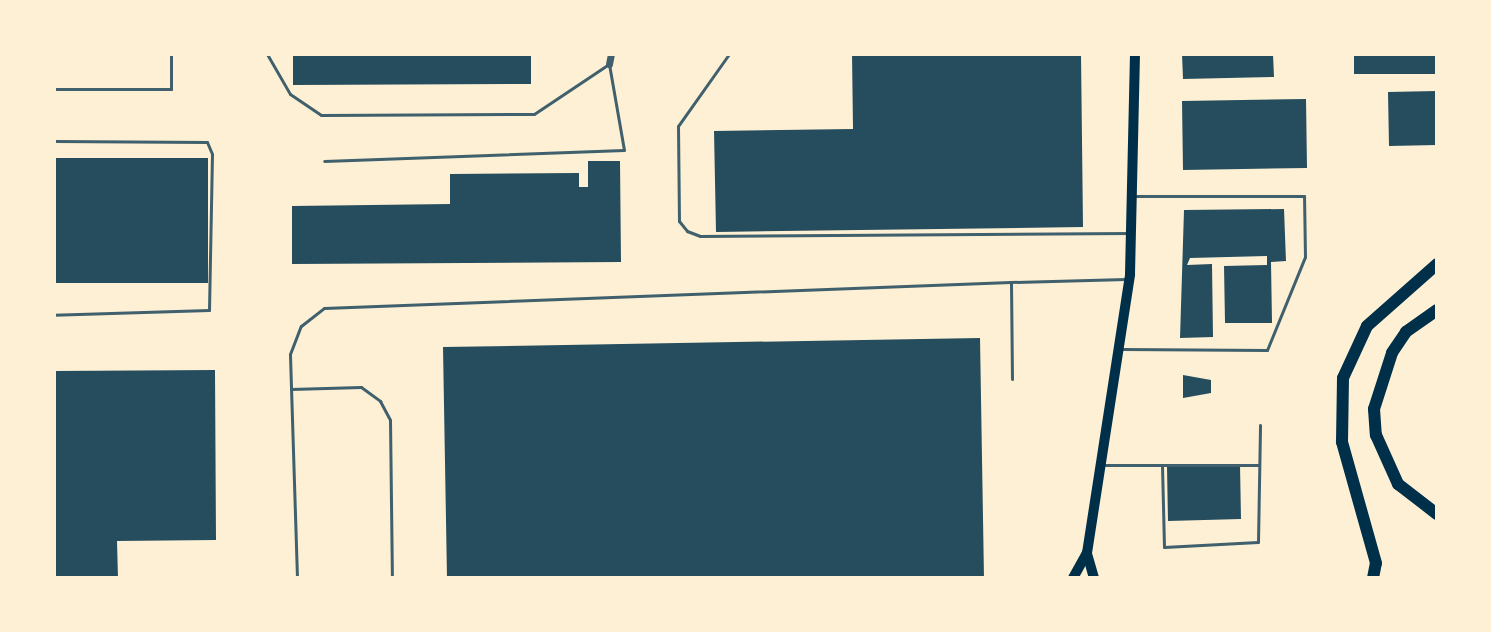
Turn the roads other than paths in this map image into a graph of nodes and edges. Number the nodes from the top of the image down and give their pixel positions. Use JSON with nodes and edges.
{"nodes":[{"id":1,"x":171,"y":54,"type":"edge"},
{"id":2,"x":267,"y":54,"type":"edge"},
{"id":3,"x":611,"y":54,"type":"edge"},
{"id":4,"x":729,"y":54,"type":"edge"},
{"id":5,"x":1135,"y":54,"type":"edge"},
{"id":6,"x":609,"y":64,"type":"junction"},
{"id":7,"x":54,"y":89,"type":"edge"},
{"id":8,"x":54,"y":141,"type":"edge"},
{"id":9,"x":324,"y":161,"type":"dead end"},
{"id":10,"x":1135,"y":196,"type":"junction"},
{"id":11,"x":1133,"y":233,"type":"junction"},
{"id":12,"x":1437,"y":264,"type":"edge"},
{"id":13,"x":1129,"y":279,"type":"junction"},
{"id":14,"x":1011,"y":282,"type":"junction"},
{"id":15,"x":1437,"y":310,"type":"edge"},
{"id":16,"x":54,"y":315,"type":"edge"},
{"id":17,"x":1117,"y":349,"type":"junction"},
{"id":18,"x":1012,"y":379,"type":"dead end"},
{"id":19,"x":291,"y":389,"type":"junction"},
{"id":20,"x":1260,"y":425,"type":"dead end"},
{"id":21,"x":1098,"y":465,"type":"junction"},
{"id":22,"x":1162,"y":465,"type":"junction"},
{"id":23,"x":1259,"y":465,"type":"junction"},
{"id":24,"x":1437,"y":514,"type":"edge"},
{"id":25,"x":1087,"y":553,"type":"junction"},
{"id":26,"x":297,"y":578,"type":"edge"},
{"id":27,"x":392,"y":578,"type":"edge"},
{"id":28,"x":1073,"y":578,"type":"edge"},
{"id":29,"x":1094,"y":578,"type":"edge"},
{"id":30,"x":1373,"y":578,"type":"edge"}],
"edges":[{"from":1,"to":7,"type":"lane"},
{"from":2,"to":6,"type":"lane"},
{"from":3,"to":6,"type":"street"},
{"from":4,"to":11,"type":"lane"},
{"from":5,"to":10,"type":"main road"},
{"from":6,"to":9,"type":"lane"},
{"from":8,"to":16,"type":"lane"},
{"from":10,"to":11,"type":"main road"},
{"from":10,"to":17,"type":"lane"},
{"from":11,"to":13,"type":"main road"},
{"from":12,"to":30,"type":"highway"},
{"from":13,"to":14,"type":"lane"},
{"from":13,"to":17,"type":"main road"},
{"from":14,"to":18,"type":"lane"},
{"from":14,"to":19,"type":"lane"},
{"from":15,"to":24,"type":"highway"},
{"from":17,"to":21,"type":"main road"},
{"from":19,"to":26,"type":"lane"},
{"from":19,"to":27,"type":"lane"},
{"from":20,"to":23,"type":"lane"},
{"from":21,"to":22,"type":"lane"},
{"from":21,"to":25,"type":"main road"},
{"from":22,"to":23,"type":"lane"},
{"from":22,"to":23,"type":"lane"},
{"from":25,"to":28,"type":"main road"},
{"from":25,"to":29,"type":"main road"}]}
